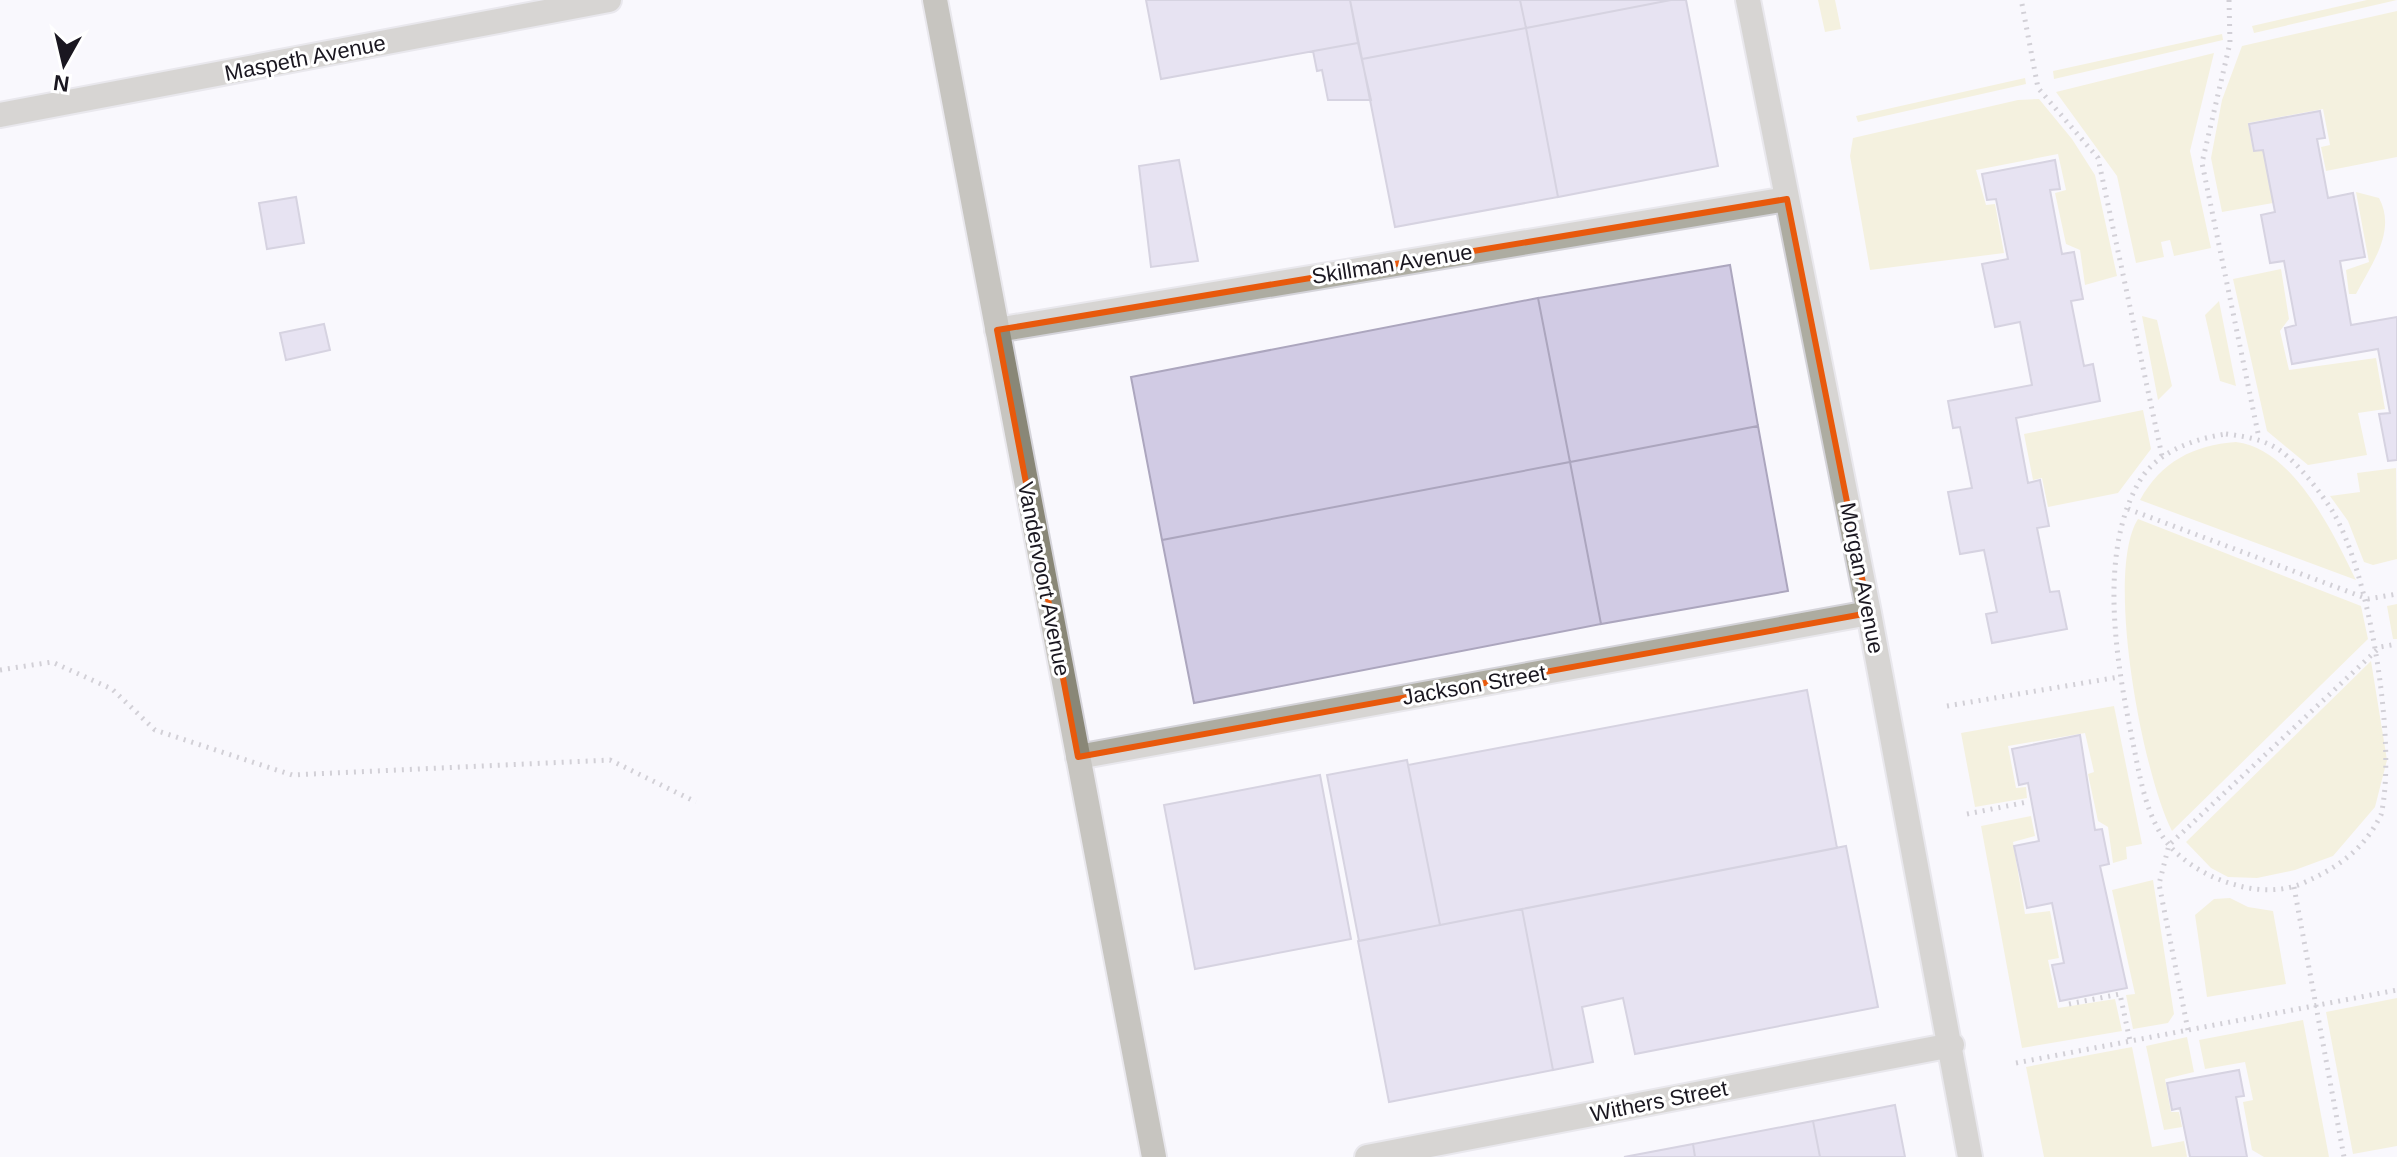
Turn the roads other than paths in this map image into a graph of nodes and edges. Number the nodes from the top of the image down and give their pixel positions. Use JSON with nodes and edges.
{"nodes":[{"id":1,"x":609,"y":0,"type":"edge"},
{"id":2,"x":935,"y":0,"type":"edge"},
{"id":3,"x":1748,"y":0,"type":"edge"},
{"id":4,"x":0,"y":115,"type":"edge"},
{"id":5,"x":1787,"y":199,"type":"junction"},
{"id":6,"x":997,"y":330,"type":"junction"},
{"id":7,"x":1869,"y":613,"type":"junction"},
{"id":8,"x":1078,"y":757,"type":"junction"},
{"id":9,"x":1952,"y":1045,"type":"junction"},
{"id":10,"x":1154,"y":1157,"type":"edge"},
{"id":11,"x":1367,"y":1157,"type":"edge"},
{"id":12,"x":1970,"y":1157,"type":"edge"}],
"edges":[{"from":1,"to":4,"type":"street","name":"Maspeth Avenue"},
{"from":2,"to":6,"type":"main road","name":"Vandervoort Avenue"},
{"from":3,"to":5,"type":"street","name":"Morgan Avenue"},
{"from":5,"to":6,"type":"street","name":"Skillman Avenue"},
{"from":5,"to":7,"type":"street","name":"Morgan Avenue"},
{"from":6,"to":8,"type":"main road","name":"Vandervoort Avenue"},
{"from":7,"to":8,"type":"street","name":"Jackson Street"},
{"from":7,"to":9,"type":"street","name":"Morgan Avenue"},
{"from":8,"to":10,"type":"main road","name":"Vandervoort Avenue"},
{"from":9,"to":11,"type":"street","name":"Withers Street"},
{"from":9,"to":12,"type":"street","name":"Morgan Avenue"}]}
